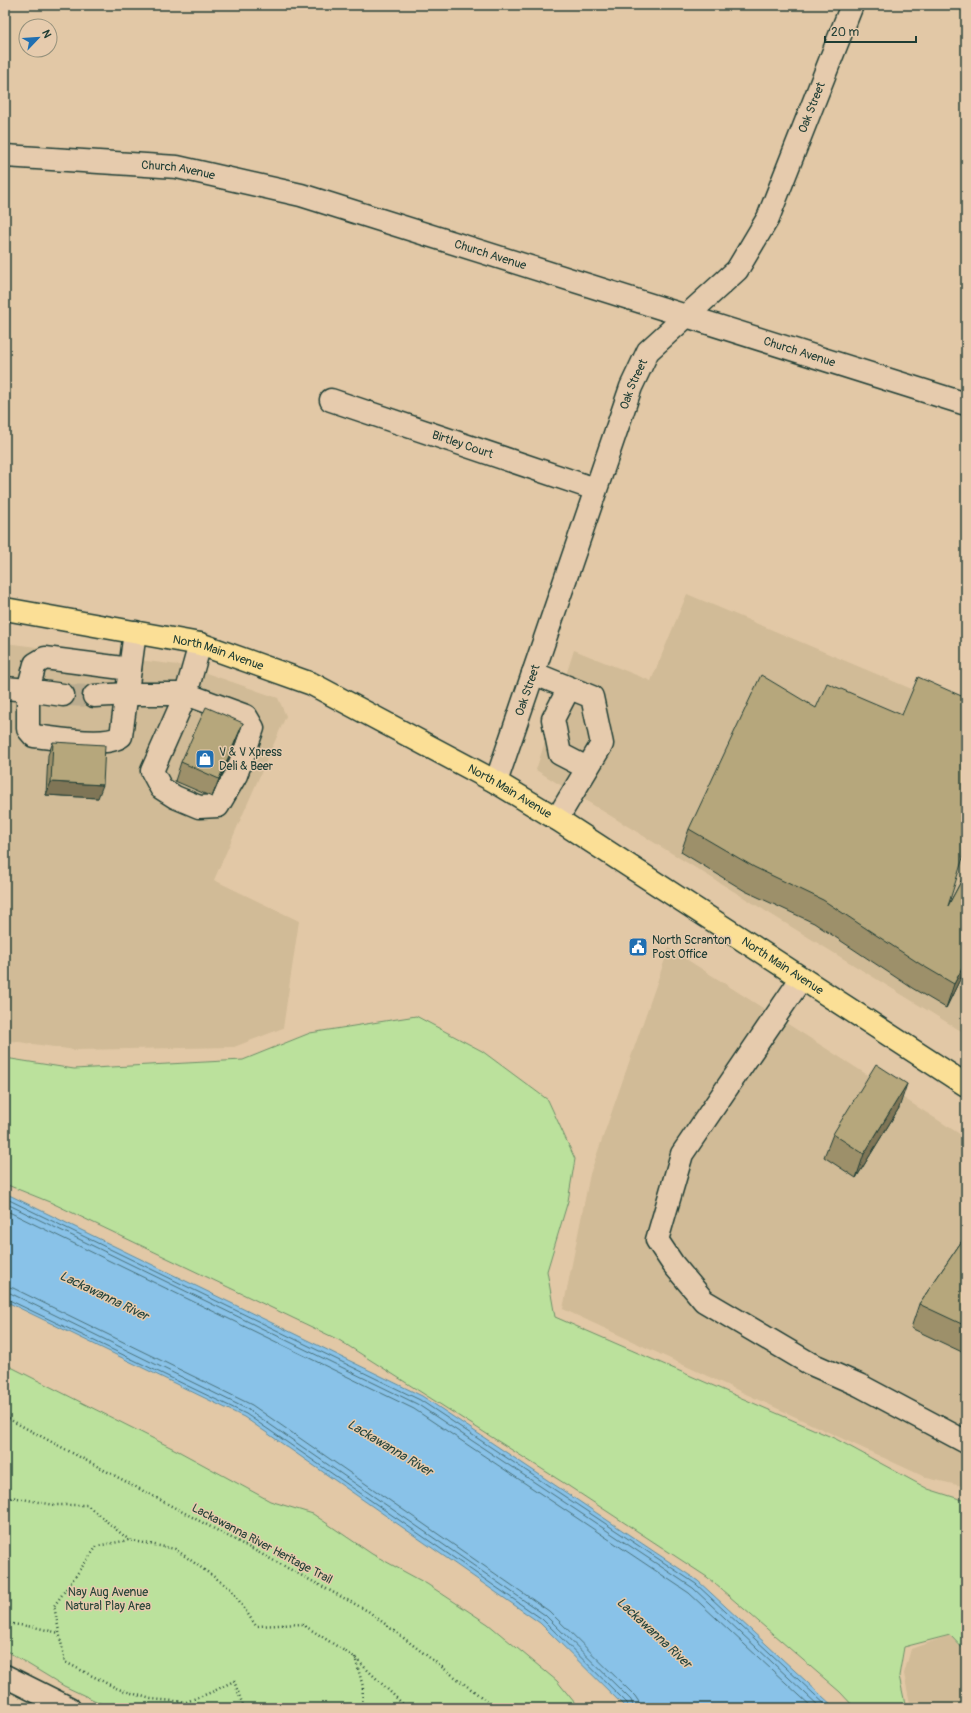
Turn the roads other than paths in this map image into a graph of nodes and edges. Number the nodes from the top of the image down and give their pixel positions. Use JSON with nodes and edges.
{"nodes":[{"id":1,"x":852,"y":5,"type":"edge"},
{"id":2,"x":5,"y":156,"type":"edge"},
{"id":3,"x":685,"y":316,"type":"junction"},
{"id":4,"x":331,"y":400,"type":"dead end"},
{"id":5,"x":966,"y":404,"type":"edge"},
{"id":6,"x":595,"y":488,"type":"junction"},
{"id":7,"x":5,"y":609,"type":"edge"},
{"id":8,"x":135,"y":632,"type":"junction"},
{"id":9,"x":200,"y":644,"type":"junction"},
{"id":10,"x":130,"y":669,"type":"junction"},
{"id":11,"x":533,"y":673,"type":"junction"},
{"id":12,"x":5,"y":688,"type":"edge"},
{"id":13,"x":569,"y":688,"type":"junction"},
{"id":14,"x":28,"y":690,"type":"junction"},
{"id":15,"x":128,"y":694,"type":"junction"},
{"id":16,"x":186,"y":694,"type":"junction"},
{"id":17,"x":63,"y":695,"type":"tunnel mouth"},
{"id":18,"x":94,"y":696,"type":"tunnel mouth"},
{"id":19,"x":587,"y":768,"type":"junction"},
{"id":20,"x":496,"y":782,"type":"junction"},
{"id":21,"x":557,"y":819,"type":"junction"},
{"id":22,"x":801,"y":979,"type":"junction"},
{"id":23,"x":966,"y":1085,"type":"edge"},
{"id":24,"x":966,"y":1442,"type":"edge"},
{"id":25,"x":5,"y":1676,"type":"edge"},
{"id":26,"x":69,"y":1708,"type":"edge"}],
"edges":[{"from":1,"to":3,"type":"street","name":"Oak Street"},
{"from":2,"to":3,"type":"street","name":"Church Avenue"},
{"from":3,"to":5,"type":"street","name":"Church Avenue"},
{"from":3,"to":6,"type":"street","name":"Oak Street"},
{"from":4,"to":6,"type":"street","name":"Birtley Court"},
{"from":6,"to":11,"type":"street","name":"Oak Street"},
{"from":7,"to":8,"type":"main road","name":"North Main Avenue"},
{"from":8,"to":9,"type":"main road","name":"North Main Avenue"},
{"from":8,"to":10,"type":"street"},
{"from":9,"to":16,"type":"street"},
{"from":9,"to":20,"type":"main road","name":"North Main Avenue"},
{"from":10,"to":14,"type":"street"},
{"from":10,"to":15,"type":"street"},
{"from":11,"to":13,"type":"street"},
{"from":11,"to":20,"type":"street","name":"Oak Street"},
{"from":12,"to":14,"type":"street"},
{"from":13,"to":19,"type":"street"},
{"from":13,"to":19,"type":"street"},
{"from":14,"to":15,"type":"street"},
{"from":14,"to":17,"type":"street"},
{"from":15,"to":16,"type":"street"},
{"from":15,"to":18,"type":"street"},
{"from":16,"to":16,"type":"street"},
{"from":19,"to":21,"type":"street"},
{"from":20,"to":21,"type":"main road","name":"North Main Avenue"},
{"from":21,"to":22,"type":"main road","name":"North Main Avenue"},
{"from":22,"to":23,"type":"main road","name":"North Main Avenue"},
{"from":22,"to":24,"type":"street"},
{"from":25,"to":26,"type":"street"}]}
